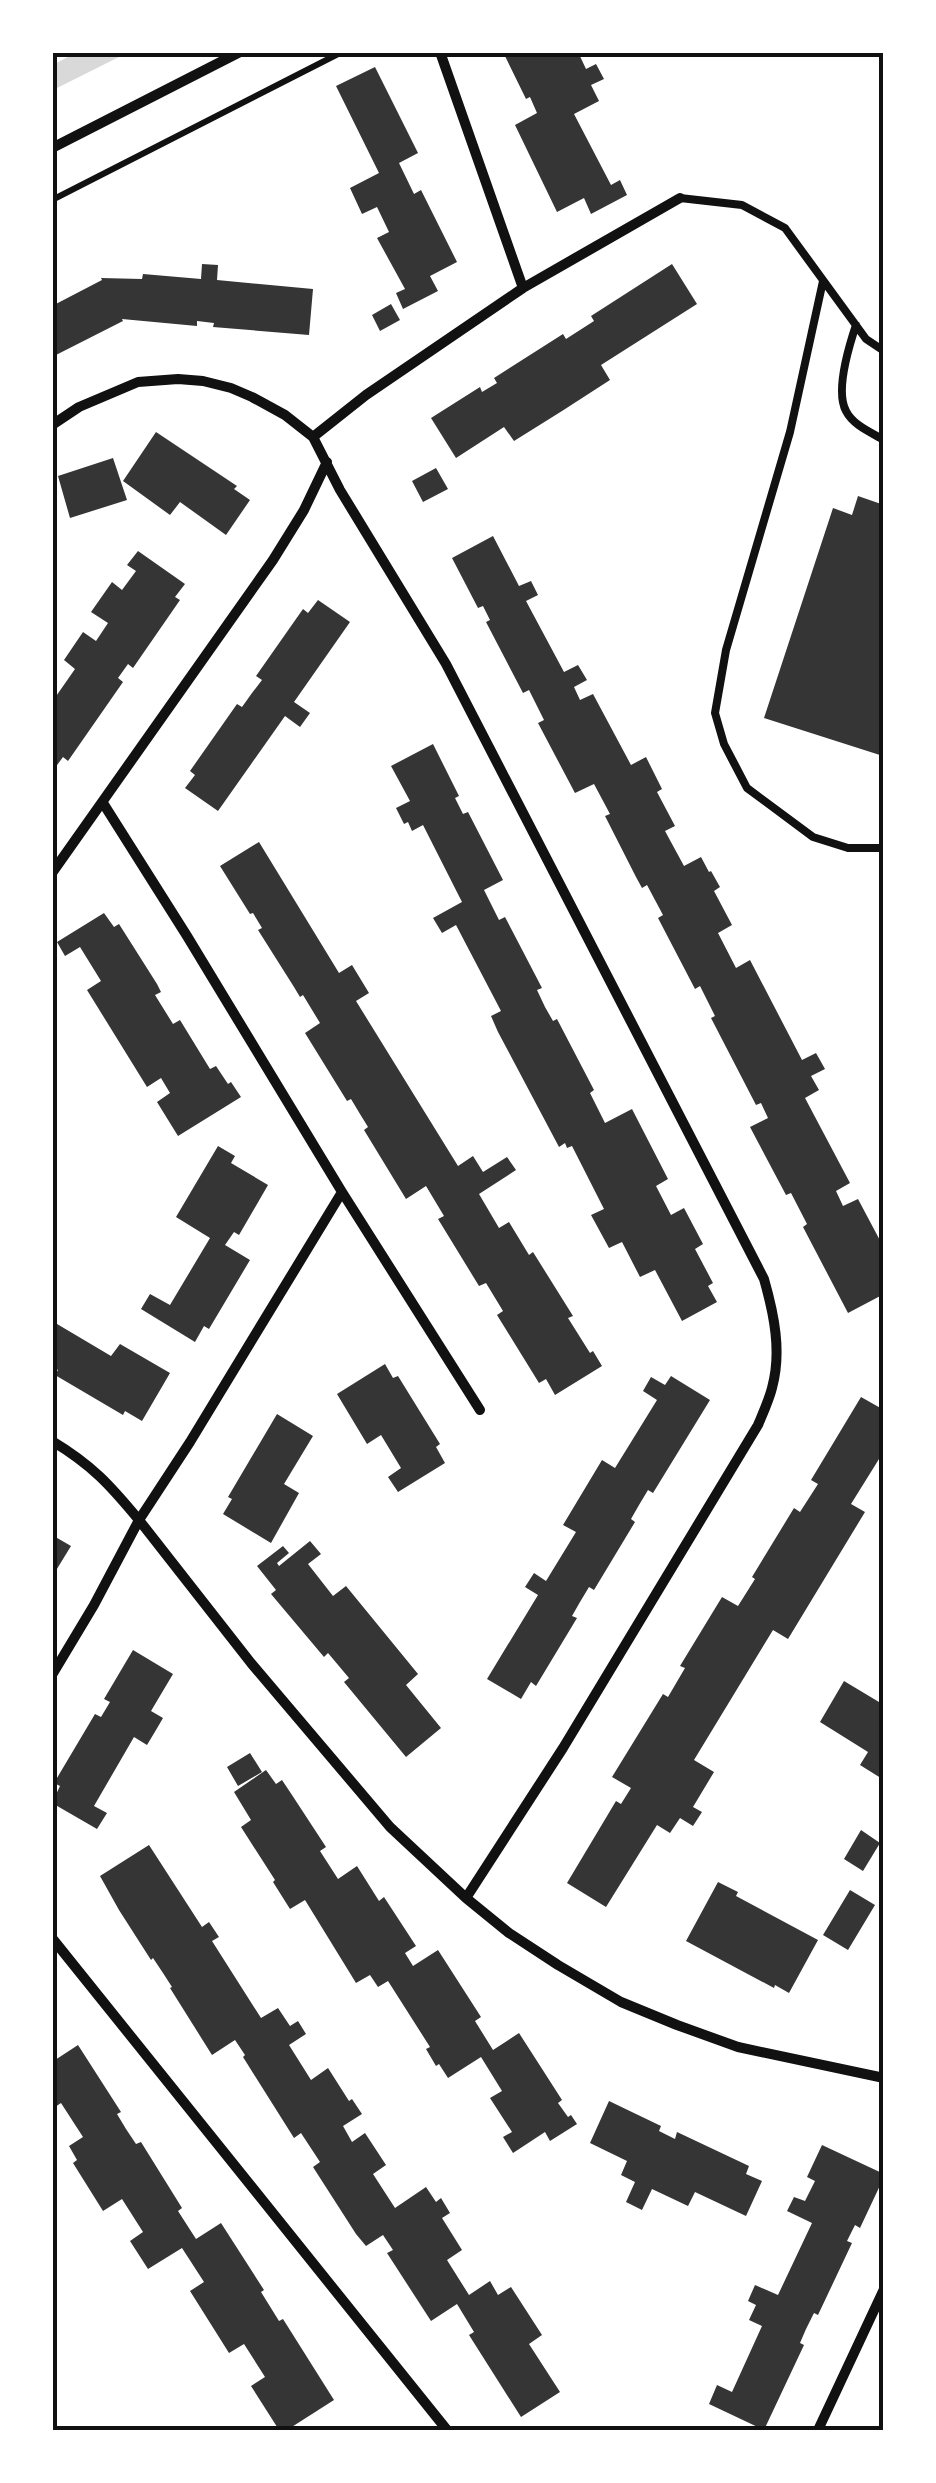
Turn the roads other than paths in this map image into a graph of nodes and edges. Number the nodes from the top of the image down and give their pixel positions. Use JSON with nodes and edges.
{"nodes":[{"id":1,"x":240,"y":52,"type":"edge"},
{"id":2,"x":440,"y":52,"type":"edge"},
{"id":3,"x":52,"y":148,"type":"edge"},
{"id":4,"x":680,"y":198,"type":"joint"},
{"id":5,"x":824,"y":280,"type":"junction"},
{"id":6,"x":523,"y":288,"type":"junction"},
{"id":7,"x":856,"y":325,"type":"junction"},
{"id":8,"x":884,"y":351,"type":"edge"},
{"id":9,"x":52,"y":425,"type":"edge"},
{"id":10,"x":313,"y":437,"type":"junction"},
{"id":11,"x":884,"y":440,"type":"edge"},
{"id":12,"x":327,"y":462,"type":"junction"},
{"id":13,"x":103,"y":803,"type":"junction"},
{"id":14,"x":884,"y":848,"type":"edge"},
{"id":15,"x":52,"y":873,"type":"edge"},
{"id":16,"x":342,"y":1192,"type":"junction"},
{"id":17,"x":480,"y":1410,"type":"dead end"},
{"id":18,"x":52,"y":1441,"type":"edge"},
{"id":19,"x":140,"y":1520,"type":"junction"},
{"id":20,"x":52,"y":1675,"type":"edge"},
{"id":21,"x":466,"y":1898,"type":"junction"},
{"id":22,"x":52,"y":1938,"type":"edge"},
{"id":23,"x":884,"y":2078,"type":"edge"},
{"id":24,"x":884,"y":2289,"type":"edge"},
{"id":25,"x":447,"y":2430,"type":"edge"},
{"id":26,"x":818,"y":2430,"type":"edge"}],
"edges":[{"from":1,"to":3,"type":"street"},
{"from":2,"to":6,"type":"street"},
{"from":4,"to":5,"type":"lane"},
{"from":4,"to":6,"type":"street"},
{"from":5,"to":7,"type":"lane"},
{"from":5,"to":14,"type":"lane"},
{"from":6,"to":10,"type":"street"},
{"from":7,"to":8,"type":"lane"},
{"from":7,"to":11,"type":"lane"},
{"from":9,"to":10,"type":"street"},
{"from":10,"to":12,"type":"street"},
{"from":12,"to":13,"type":"street"},
{"from":12,"to":21,"type":"street"},
{"from":13,"to":15,"type":"street"},
{"from":13,"to":16,"type":"street"},
{"from":16,"to":17,"type":"street"},
{"from":16,"to":19,"type":"street"},
{"from":18,"to":19,"type":"street"},
{"from":19,"to":20,"type":"street"},
{"from":19,"to":21,"type":"street"},
{"from":21,"to":23,"type":"street"},
{"from":22,"to":25,"type":"street"},
{"from":24,"to":26,"type":"street"}]}
